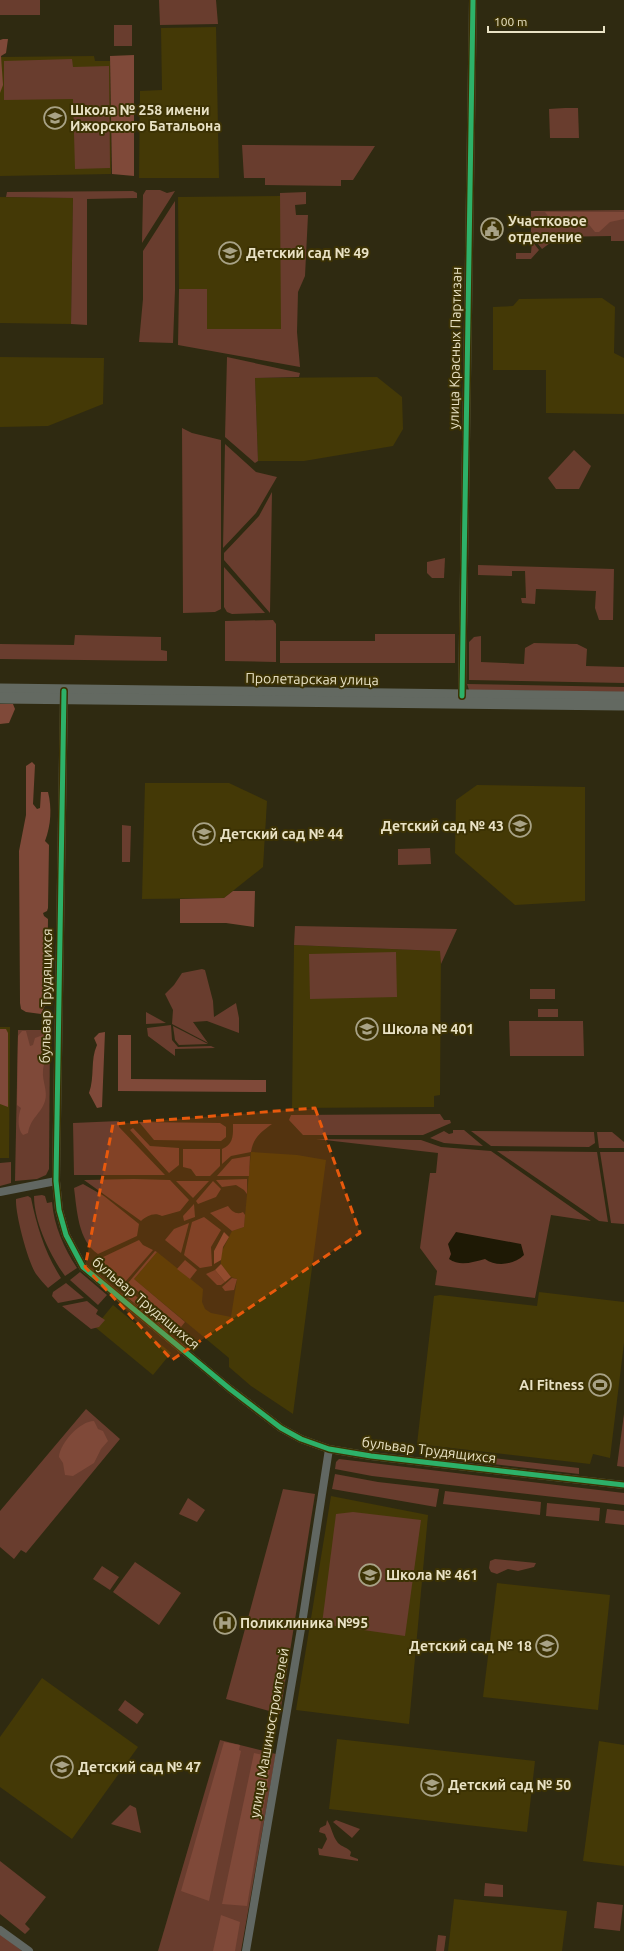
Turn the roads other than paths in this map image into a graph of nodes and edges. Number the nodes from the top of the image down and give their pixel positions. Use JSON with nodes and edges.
{"nodes":[{"id":1,"x":473,"y":0,"type":"edge"},
{"id":2,"x":0,"y":689,"type":"edge"},
{"id":3,"x":64,"y":695,"type":"junction"},
{"id":4,"x":462,"y":696,"type":"junction"},
{"id":5,"x":0,"y":698,"type":"edge"},
{"id":6,"x":624,"y":698,"type":"edge"},
{"id":7,"x":624,"y":705,"type":"edge"},
{"id":8,"x":56,"y":1181,"type":"junction"},
{"id":9,"x":0,"y":1192,"type":"edge"},
{"id":10,"x":329,"y":1449,"type":"junction"},
{"id":11,"x":624,"y":1486,"type":"edge"},
{"id":12,"x":0,"y":1930,"type":"edge"},
{"id":13,"x":30,"y":1951,"type":"edge"},
{"id":14,"x":246,"y":1951,"type":"edge"}],
"edges":[{"from":1,"to":4,"type":"street","name":"улица Красных Партизан"},
{"from":2,"to":3,"type":"main road","name":"Пролетарская улица"},
{"from":3,"to":4,"type":"main road","name":"Пролетарская улица"},
{"from":3,"to":5,"type":"main road","name":"Пролетарская улица"},
{"from":3,"to":7,"type":"main road","name":"Пролетарская улица"},
{"from":3,"to":8,"type":"street","name":"бульвар Трудящихся"},
{"from":4,"to":6,"type":"main road","name":"Пролетарская улица"},
{"from":8,"to":9,"type":"street"},
{"from":8,"to":10,"type":"street","name":"бульвар Трудящихся"},
{"from":10,"to":11,"type":"street","name":"бульвар Трудящихся"},
{"from":10,"to":14,"type":"street","name":"улица Машиностроителей"},
{"from":12,"to":13,"type":"street"}]}
